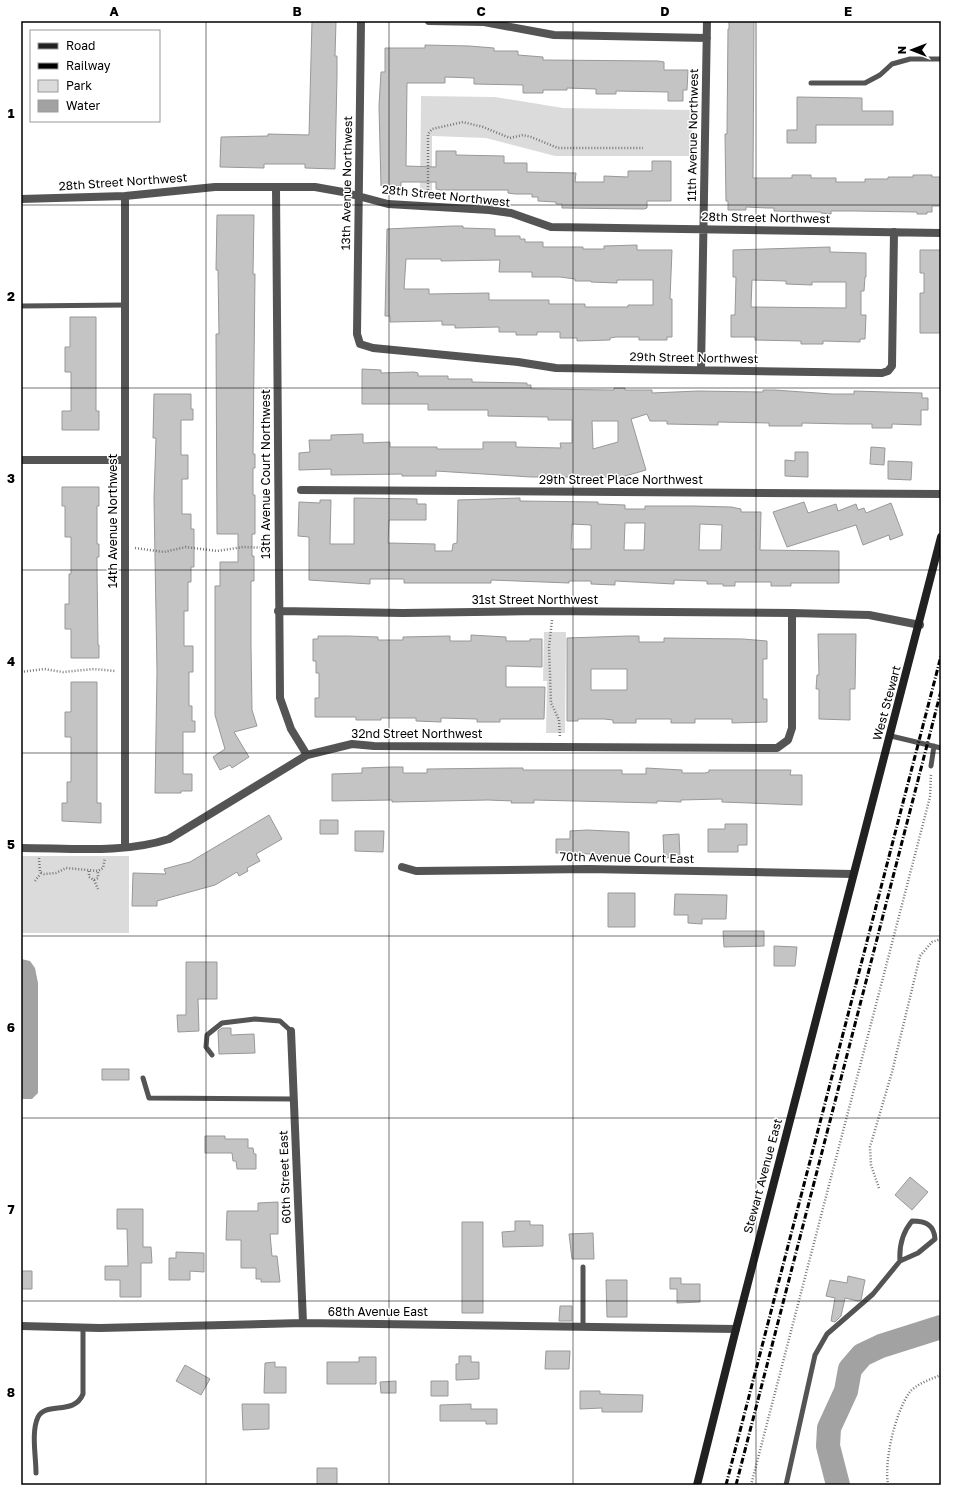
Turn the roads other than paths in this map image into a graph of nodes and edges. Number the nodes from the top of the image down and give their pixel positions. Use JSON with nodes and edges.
{"nodes":[{"id":1,"x":361,"y":21,"type":"edge"},
{"id":2,"x":429,"y":21,"type":"edge"},
{"id":3,"x":707,"y":21,"type":"edge"},
{"id":4,"x":707,"y":38,"type":"junction"},
{"id":5,"x":941,"y":59,"type":"edge"},
{"id":6,"x":811,"y":83,"type":"dead end"},
{"id":7,"x":276,"y":187,"type":"junction"},
{"id":8,"x":125,"y":196,"type":"junction"},
{"id":9,"x":359,"y":197,"type":"junction"},
{"id":10,"x":21,"y":199,"type":"edge"},
{"id":11,"x":703,"y":229,"type":"junction"},
{"id":12,"x":894,"y":232,"type":"junction"},
{"id":13,"x":941,"y":233,"type":"edge"},
{"id":14,"x":125,"y":305,"type":"junction"},
{"id":15,"x":21,"y":306,"type":"edge"},
{"id":16,"x":360,"y":344,"type":"joint"},
{"id":17,"x":701,"y":370,"type":"junction"},
{"id":18,"x":21,"y":460,"type":"edge"},
{"id":19,"x":125,"y":460,"type":"junction"},
{"id":20,"x":301,"y":490,"type":"dead end"},
{"id":21,"x":941,"y":494,"type":"edge"},
{"id":22,"x":941,"y":537,"type":"edge"},
{"id":23,"x":278,"y":611,"type":"junction"},
{"id":24,"x":792,"y":613,"type":"junction"},
{"id":25,"x":920,"y":625,"type":"junction"},
{"id":26,"x":891,"y":736,"type":"junction"},
{"id":27,"x":934,"y":746,"type":"junction"},
{"id":28,"x":941,"y":748,"type":"edge"},
{"id":29,"x":307,"y":755,"type":"junction"},
{"id":30,"x":931,"y":766,"type":"road end"},
{"id":31,"x":125,"y":847,"type":"junction"},
{"id":32,"x":21,"y":848,"type":"edge"},
{"id":33,"x":402,"y":867,"type":"dead end"},
{"id":34,"x":853,"y":874,"type":"junction"},
{"id":35,"x":291,"y":1031,"type":"joint"},
{"id":36,"x":212,"y":1055,"type":"dead end"},
{"id":37,"x":144,"y":1078,"type":"dead end"},
{"id":38,"x":294,"y":1099,"type":"junction"},
{"id":39,"x":900,"y":1262,"type":"junction"},
{"id":40,"x":584,"y":1267,"type":"dead end"},
{"id":41,"x":303,"y":1323,"type":"junction"},
{"id":42,"x":583,"y":1325,"type":"junction"},
{"id":43,"x":21,"y":1326,"type":"edge"},
{"id":44,"x":83,"y":1328,"type":"junction"},
{"id":45,"x":736,"y":1329,"type":"junction"},
{"id":46,"x":36,"y":1473,"type":"dead end"},
{"id":47,"x":697,"y":1485,"type":"edge"},
{"id":48,"x":786,"y":1485,"type":"edge"}],
"edges":[{"from":1,"to":9,"type":"street","name":"13th Avenue Northwest"},
{"from":2,"to":4,"type":"street"},
{"from":3,"to":4,"type":"street","name":"11th Avenue Northwest"},
{"from":4,"to":11,"type":"street","name":"11th Avenue Northwest"},
{"from":5,"to":6,"type":"lane"},
{"from":7,"to":8,"type":"street","name":"28th Street Northwest"},
{"from":7,"to":9,"type":"street","name":"28th Street Northwest"},
{"from":7,"to":23,"type":"street","name":"13th Avenue Court Northwest"},
{"from":8,"to":10,"type":"street","name":"28th Street Northwest"},
{"from":8,"to":14,"type":"street","name":"14th Avenue Northwest"},
{"from":9,"to":11,"type":"street","name":"28th Street Northwest"},
{"from":9,"to":16,"type":"street","name":"13th Avenue Northwest"},
{"from":11,"to":12,"type":"street","name":"28th Street Northwest"},
{"from":11,"to":17,"type":"street","name":"11th Avenue Northwest"},
{"from":12,"to":13,"type":"street","name":"28th Street Northwest"},
{"from":12,"to":17,"type":"street","name":"29th Street Northwest"},
{"from":14,"to":15,"type":"lane"},
{"from":14,"to":19,"type":"street","name":"14th Avenue Northwest"},
{"from":16,"to":17,"type":"street","name":"29th Street Northwest"},
{"from":18,"to":19,"type":"street"},
{"from":19,"to":31,"type":"street","name":"14th Avenue Northwest"},
{"from":20,"to":21,"type":"street","name":"29th Street Place Northwest"},
{"from":22,"to":25,"type":"street","name":"West Stewart"},
{"from":23,"to":24,"type":"street","name":"31st Street Northwest"},
{"from":23,"to":29,"type":"street","name":"13th Avenue Court Northwest"},
{"from":24,"to":25,"type":"street"},
{"from":24,"to":29,"type":"street","name":"32nd Street Northwest"},
{"from":25,"to":26,"type":"street","name":"West Stewart"},
{"from":26,"to":27,"type":"lane"},
{"from":26,"to":34,"type":"street","name":"West Stewart"},
{"from":27,"to":28,"type":"lane"},
{"from":27,"to":30,"type":"lane"},
{"from":29,"to":31,"type":"street","name":"32nd Street Northwest"},
{"from":31,"to":32,"type":"street","name":"32nd Street Northwest"},
{"from":33,"to":34,"type":"street","name":"70th Avenue Court East"},
{"from":34,"to":45,"type":"street","name":"Stewart Avenue East"},
{"from":35,"to":36,"type":"lane"},
{"from":35,"to":38,"type":"street","name":"60th Street East"},
{"from":37,"to":38,"type":"lane"},
{"from":38,"to":41,"type":"street","name":"60th Street East"},
{"from":39,"to":39,"type":"lane"},
{"from":39,"to":48,"type":"lane"},
{"from":40,"to":42,"type":"lane"},
{"from":41,"to":42,"type":"street","name":"68th Avenue East"},
{"from":41,"to":44,"type":"street","name":"68th Avenue East"},
{"from":42,"to":45,"type":"street","name":"68th Avenue East"},
{"from":43,"to":44,"type":"street","name":"68th Avenue East"},
{"from":44,"to":46,"type":"lane"},
{"from":45,"to":47,"type":"street","name":"Stewart Avenue East"}]}
